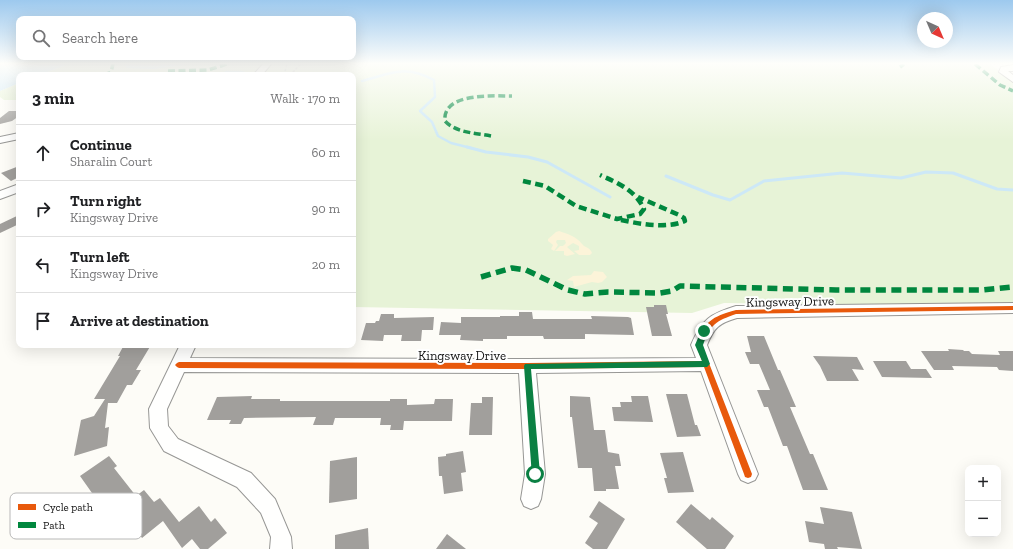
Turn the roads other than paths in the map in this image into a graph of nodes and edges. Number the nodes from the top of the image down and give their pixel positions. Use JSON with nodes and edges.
{"nodes":[{"id":1,"x":16,"y":137,"type":"edge"},
{"id":2,"x":0,"y":140,"type":"edge"},
{"id":3,"x":16,"y":189,"type":"edge"},
{"id":4,"x":0,"y":195,"type":"edge"},
{"id":5,"x":1013,"y":308,"type":"edge"},
{"id":6,"x":187,"y":348,"type":"edge"},
{"id":7,"x":707,"y":364,"type":"junction"},
{"id":8,"x":179,"y":365,"type":"junction"},
{"id":9,"x":527,"y":366,"type":"junction"},
{"id":10,"x":748,"y":474,"type":"dead end"},
{"id":11,"x":531,"y":499,"type":"dead end"},
{"id":12,"x":281,"y":549,"type":"edge"}],
"edges":[{"from":1,"to":2,"type":"street"},
{"from":3,"to":4,"type":"street"},
{"from":5,"to":7,"type":"street","name":"Kingsway Drive"},
{"from":6,"to":8,"type":"street"},
{"from":7,"to":9,"type":"street","name":"Kingsway Drive"},
{"from":7,"to":10,"type":"street"},
{"from":8,"to":9,"type":"street","name":"Kingsway Drive"},
{"from":8,"to":12,"type":"street"},
{"from":9,"to":11,"type":"street"}]}
